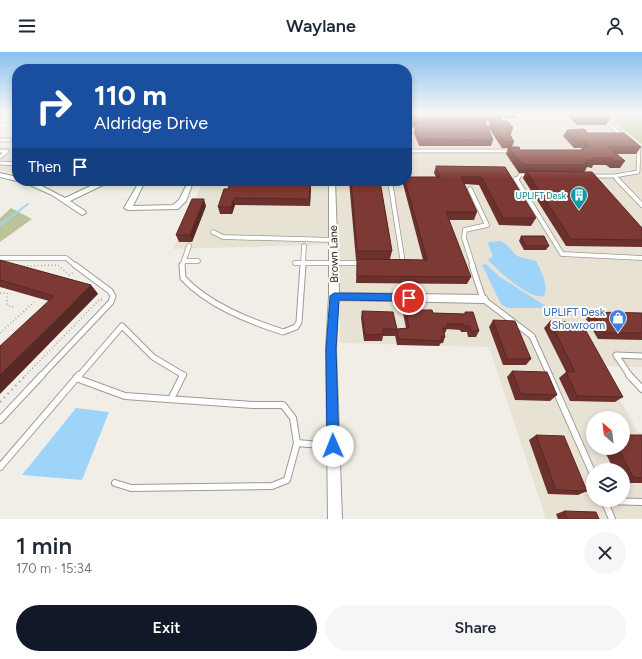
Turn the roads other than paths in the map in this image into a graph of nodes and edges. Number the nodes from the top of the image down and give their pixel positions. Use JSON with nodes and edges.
{"nodes":[{"id":1,"x":0,"y":140,"type":"edge"},
{"id":2,"x":10,"y":140,"type":"dead end"},
{"id":3,"x":630,"y":142,"type":"edge"},
{"id":4,"x":0,"y":150,"type":"edge"},
{"id":5,"x":412,"y":151,"type":"edge"},
{"id":6,"x":519,"y":151,"type":"edge"},
{"id":7,"x":0,"y":157,"type":"edge"},
{"id":8,"x":0,"y":163,"type":"edge"},
{"id":9,"x":12,"y":164,"type":"edge"},
{"id":10,"x":0,"y":175,"type":"edge"},
{"id":11,"x":538,"y":175,"type":"edge"},
{"id":12,"x":583,"y":176,"type":"edge"},
{"id":13,"x":614,"y":176,"type":"junction"},
{"id":14,"x":12,"y":178,"type":"edge"},
{"id":15,"x":40,"y":186,"type":"edge"},
{"id":16,"x":96,"y":186,"type":"edge"},
{"id":17,"x":141,"y":186,"type":"edge"},
{"id":18,"x":189,"y":186,"type":"edge"},
{"id":19,"x":332,"y":186,"type":"edge"},
{"id":20,"x":391,"y":186,"type":"edge"},
{"id":21,"x":470,"y":189,"type":"dead end"},
{"id":22,"x":66,"y":200,"type":"junction"},
{"id":23,"x":642,"y":205,"type":"edge"},
{"id":24,"x":82,"y":213,"type":"dead end"},
{"id":25,"x":213,"y":232,"type":"dead end"},
{"id":26,"x":333,"y":240,"type":"junction"},
{"id":27,"x":189,"y":246,"type":"dead end"},
{"id":28,"x":304,"y":246,"type":"dead end"},
{"id":29,"x":0,"y":258,"type":"edge"},
{"id":30,"x":642,"y":258,"type":"edge"},
{"id":31,"x":184,"y":261,"type":"junction"},
{"id":32,"x":198,"y":261,"type":"dead end"},
{"id":33,"x":334,"y":262,"type":"junction"},
{"id":34,"x":295,"y":263,"type":"dead end"},
{"id":35,"x":303,"y":263,"type":"junction"},
{"id":36,"x":365,"y":263,"type":"edge"},
{"id":37,"x":396,"y":263,"type":"edge"},
{"id":38,"x":334,"y":296,"type":"junction"},
{"id":39,"x":483,"y":299,"type":"junction"},
{"id":40,"x":642,"y":356,"type":"edge"},
{"id":41,"x":76,"y":378,"type":"junction"},
{"id":42,"x":642,"y":389,"type":"edge"},
{"id":43,"x":171,"y":399,"type":"junction"},
{"id":44,"x":0,"y":420,"type":"edge"},
{"id":45,"x":298,"y":443,"type":"junction"},
{"id":46,"x":333,"y":446,"type":"junction"},
{"id":47,"x":588,"y":463,"type":"edge"},
{"id":48,"x":0,"y":467,"type":"edge"},
{"id":49,"x":115,"y":483,"type":"dead end"},
{"id":50,"x":630,"y":502,"type":"edge"},
{"id":51,"x":642,"y":502,"type":"edge"},
{"id":52,"x":607,"y":507,"type":"edge"},
{"id":53,"x":335,"y":519,"type":"edge"},
{"id":54,"x":612,"y":519,"type":"edge"}],
"edges":[{"from":1,"to":2,"type":"lane"},
{"from":3,"to":13,"type":"lane"},
{"from":4,"to":7,"type":"lane"},
{"from":5,"to":6,"type":"lane"},
{"from":8,"to":9,"type":"lane"},
{"from":10,"to":14,"type":"street"},
{"from":11,"to":30,"type":"lane"},
{"from":12,"to":13,"type":"lane"},
{"from":13,"to":23,"type":"lane"},
{"from":15,"to":22,"type":"street"},
{"from":16,"to":22,"type":"street"},
{"from":17,"to":18,"type":"street"},
{"from":19,"to":26,"type":"street","name":"Brown Lane"},
{"from":20,"to":37,"type":"lane"},
{"from":21,"to":39,"type":"lane"},
{"from":22,"to":24,"type":"street"},
{"from":25,"to":26,"type":"lane"},
{"from":26,"to":33,"type":"street","name":"Brown Lane"},
{"from":27,"to":31,"type":"lane"},
{"from":28,"to":35,"type":"lane"},
{"from":29,"to":44,"type":"lane"},
{"from":31,"to":32,"type":"lane"},
{"from":31,"to":35,"type":"lane"},
{"from":33,"to":35,"type":"lane"},
{"from":33,"to":36,"type":"lane"},
{"from":33,"to":38,"type":"street","name":"Brown Lane"},
{"from":34,"to":35,"type":"lane"},
{"from":38,"to":39,"type":"street"},
{"from":38,"to":46,"type":"street","name":"Brown Lane"},
{"from":39,"to":47,"type":"lane"},
{"from":40,"to":42,"type":"lane"},
{"from":41,"to":43,"type":"lane"},
{"from":41,"to":43,"type":"lane"},
{"from":41,"to":48,"type":"lane"},
{"from":43,"to":45,"type":"lane"},
{"from":45,"to":46,"type":"lane"},
{"from":45,"to":49,"type":"lane"},
{"from":46,"to":53,"type":"street","name":"Brown Lane"},
{"from":50,"to":51,"type":"lane"},
{"from":52,"to":54,"type":"lane"}]}
